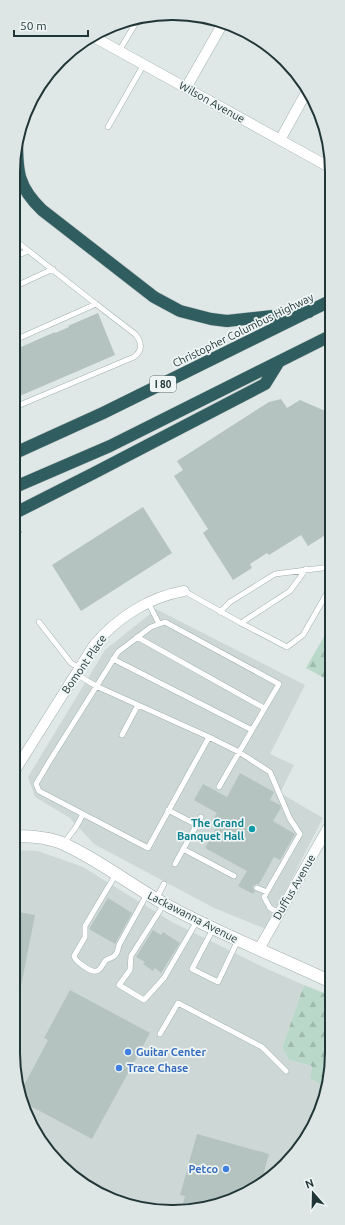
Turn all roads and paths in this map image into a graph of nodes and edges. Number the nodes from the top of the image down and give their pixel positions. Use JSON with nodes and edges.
{"nodes":[{"id":1,"x":135,"y":25,"type":"edge"},
{"id":2,"x":220,"y":28,"type":"edge"},
{"id":3,"x":98,"y":39,"type":"edge"},
{"id":4,"x":119,"y":51,"type":"junction"},
{"id":5,"x":144,"y":64,"type":"junction"},
{"id":6,"x":186,"y":88,"type":"junction"},
{"id":7,"x":305,"y":95,"type":"edge"},
{"id":8,"x":108,"y":127,"type":"dead end"},
{"id":9,"x":280,"y":140,"type":"junction"},
{"id":10,"x":325,"y":165,"type":"edge"},
{"id":11,"x":20,"y":177,"type":"edge"},
{"id":12,"x":20,"y":244,"type":"edge"},
{"id":13,"x":28,"y":251,"type":"junction"},
{"id":14,"x":20,"y":254,"type":"edge"},
{"id":15,"x":53,"y":269,"type":"junction"},
{"id":16,"x":20,"y":284,"type":"edge"},
{"id":17,"x":96,"y":304,"type":"junction"},
{"id":18,"x":325,"y":304,"type":"edge"},
{"id":19,"x":309,"y":312,"type":"junction"},
{"id":20,"x":20,"y":338,"type":"edge"},
{"id":21,"x":325,"y":338,"type":"edge"},
{"id":22,"x":278,"y":362,"type":"junction"},
{"id":23,"x":20,"y":405,"type":"edge"},
{"id":24,"x":20,"y":451,"type":"edge"},
{"id":25,"x":20,"y":485,"type":"edge"},
{"id":26,"x":20,"y":510,"type":"edge"},
{"id":27,"x":325,"y":567,"type":"edge"},
{"id":28,"x":306,"y":569,"type":"junction"},
{"id":29,"x":184,"y":590,"type":"joint"},
{"id":30,"x":325,"y":597,"type":"edge"},
{"id":31,"x":148,"y":602,"type":"junction"},
{"id":32,"x":220,"y":612,"type":"junction"},
{"id":33,"x":39,"y":622,"type":"dead end"},
{"id":34,"x":241,"y":623,"type":"junction"},
{"id":35,"x":159,"y":624,"type":"junction"},
{"id":36,"x":137,"y":637,"type":"junction"},
{"id":37,"x":113,"y":659,"type":"junction"},
{"id":38,"x":78,"y":671,"type":"junction"},
{"id":39,"x":96,"y":686,"type":"junction"},
{"id":40,"x":138,"y":705,"type":"junction"},
{"id":41,"x":264,"y":708,"type":"junction"},
{"id":42,"x":252,"y":730,"type":"junction"},
{"id":43,"x":122,"y":735,"type":"dead end"},
{"id":44,"x":209,"y":737,"type":"junction"},
{"id":45,"x":239,"y":752,"type":"junction"},
{"id":46,"x":20,"y":763,"type":"edge"},
{"id":47,"x":219,"y":787,"type":"dead end"},
{"id":48,"x":168,"y":810,"type":"junction"},
{"id":49,"x":83,"y":814,"type":"junction"},
{"id":50,"x":201,"y":817,"type":"dead end"},
{"id":51,"x":197,"y":825,"type":"junction"},
{"id":52,"x":325,"y":833,"type":"edge"},
{"id":53,"x":20,"y":837,"type":"edge"},
{"id":54,"x":64,"y":844,"type":"junction"},
{"id":55,"x":183,"y":849,"type":"junction"},
{"id":56,"x":175,"y":864,"type":"dead end"},
{"id":57,"x":116,"y":874,"type":"junction"},
{"id":58,"x":234,"y":876,"type":"dead end"},
{"id":59,"x":164,"y":884,"type":"dead end"},
{"id":60,"x":257,"y":888,"type":"dead end"},
{"id":61,"x":267,"y":892,"type":"junction"},
{"id":62,"x":156,"y":899,"type":"junction"},
{"id":63,"x":279,"y":913,"type":"junction"},
{"id":64,"x":197,"y":921,"type":"junction"},
{"id":65,"x":213,"y":928,"type":"junction"},
{"id":66,"x":238,"y":940,"type":"junction"},
{"id":67,"x":259,"y":949,"type":"junction"},
{"id":68,"x":325,"y":979,"type":"edge"},
{"id":69,"x":160,"y":1034,"type":"dead end"},
{"id":70,"x":286,"y":1071,"type":"dead end"}],
"edges":[{"from":1,"to":4,"type":"lane"},
{"from":2,"to":6,"type":"street"},
{"from":3,"to":4,"type":"street","name":"Wilson Avenue"},
{"from":4,"to":5,"type":"street","name":"Wilson Avenue"},
{"from":5,"to":6,"type":"street","name":"Wilson Avenue"},
{"from":5,"to":8,"type":"lane"},
{"from":6,"to":9,"type":"street","name":"Wilson Avenue"},
{"from":7,"to":9,"type":"street"},
{"from":9,"to":10,"type":"street","name":"Wilson Avenue"},
{"from":11,"to":19,"type":"highway"},
{"from":12,"to":13,"type":"lane"},
{"from":13,"to":14,"type":"lane"},
{"from":13,"to":15,"type":"lane"},
{"from":15,"to":16,"type":"lane"},
{"from":15,"to":17,"type":"lane"},
{"from":17,"to":20,"type":"lane"},
{"from":17,"to":23,"type":"lane"},
{"from":18,"to":19,"type":"highway","name":"Christopher Columbus Highway","number":"I 80"},
{"from":19,"to":24,"type":"highway","name":"Christopher Columbus Highway","number":"I 80"},
{"from":21,"to":22,"type":"highway"},
{"from":22,"to":25,"type":"highway"},
{"from":22,"to":26,"type":"highway"},
{"from":27,"to":28,"type":"lane"},
{"from":28,"to":32,"type":"lane"},
{"from":28,"to":34,"type":"lane"},
{"from":29,"to":31,"type":"street","name":"Bomont Place"},
{"from":29,"to":32,"type":"lane"},
{"from":30,"to":34,"type":"lane"},
{"from":31,"to":35,"type":"lane"},
{"from":31,"to":38,"type":"street","name":"Bomont Place"},
{"from":32,"to":34,"type":"lane"},
{"from":33,"to":38,"type":"lane"},
{"from":35,"to":36,"type":"lane"},
{"from":35,"to":41,"type":"lane"},
{"from":36,"to":37,"type":"lane"},
{"from":36,"to":41,"type":"lane"},
{"from":37,"to":39,"type":"lane"},
{"from":37,"to":42,"type":"lane"},
{"from":38,"to":39,"type":"lane"},
{"from":38,"to":46,"type":"street","name":"Bomont Place"},
{"from":39,"to":40,"type":"lane"},
{"from":39,"to":49,"type":"lane"},
{"from":40,"to":43,"type":"lane"},
{"from":40,"to":44,"type":"lane"},
{"from":41,"to":42,"type":"lane"},
{"from":42,"to":45,"type":"lane"},
{"from":44,"to":45,"type":"lane"},
{"from":44,"to":48,"type":"lane"},
{"from":45,"to":47,"type":"lane"},
{"from":45,"to":61,"type":"lane"},
{"from":48,"to":49,"type":"lane"},
{"from":48,"to":51,"type":"lane"},
{"from":49,"to":54,"type":"lane"},
{"from":50,"to":51,"type":"lane"},
{"from":51,"to":55,"type":"lane"},
{"from":52,"to":63,"type":"street","name":"Duffus Avenue"},
{"from":53,"to":54,"type":"street","name":"Lackawanna Avenue"},
{"from":54,"to":57,"type":"street","name":"Lackawanna Avenue"},
{"from":55,"to":56,"type":"lane"},
{"from":55,"to":58,"type":"lane"},
{"from":57,"to":62,"type":"street","name":"Lackawanna Avenue"},
{"from":57,"to":62,"type":"lane"},
{"from":59,"to":62,"type":"lane"},
{"from":60,"to":61,"type":"lane"},
{"from":61,"to":63,"type":"lane"},
{"from":62,"to":64,"type":"street","name":"Lackawanna Avenue"},
{"from":62,"to":64,"type":"lane"},
{"from":63,"to":67,"type":"street","name":"Duffus Avenue"},
{"from":64,"to":65,"type":"street","name":"Lackawanna Avenue"},
{"from":65,"to":66,"type":"street","name":"Lackawanna Avenue"},
{"from":65,"to":66,"type":"lane"},
{"from":66,"to":67,"type":"street","name":"Lackawanna Avenue"},
{"from":67,"to":68,"type":"street","name":"Lackawanna Avenue"},
{"from":69,"to":70,"type":"lane"}]}
